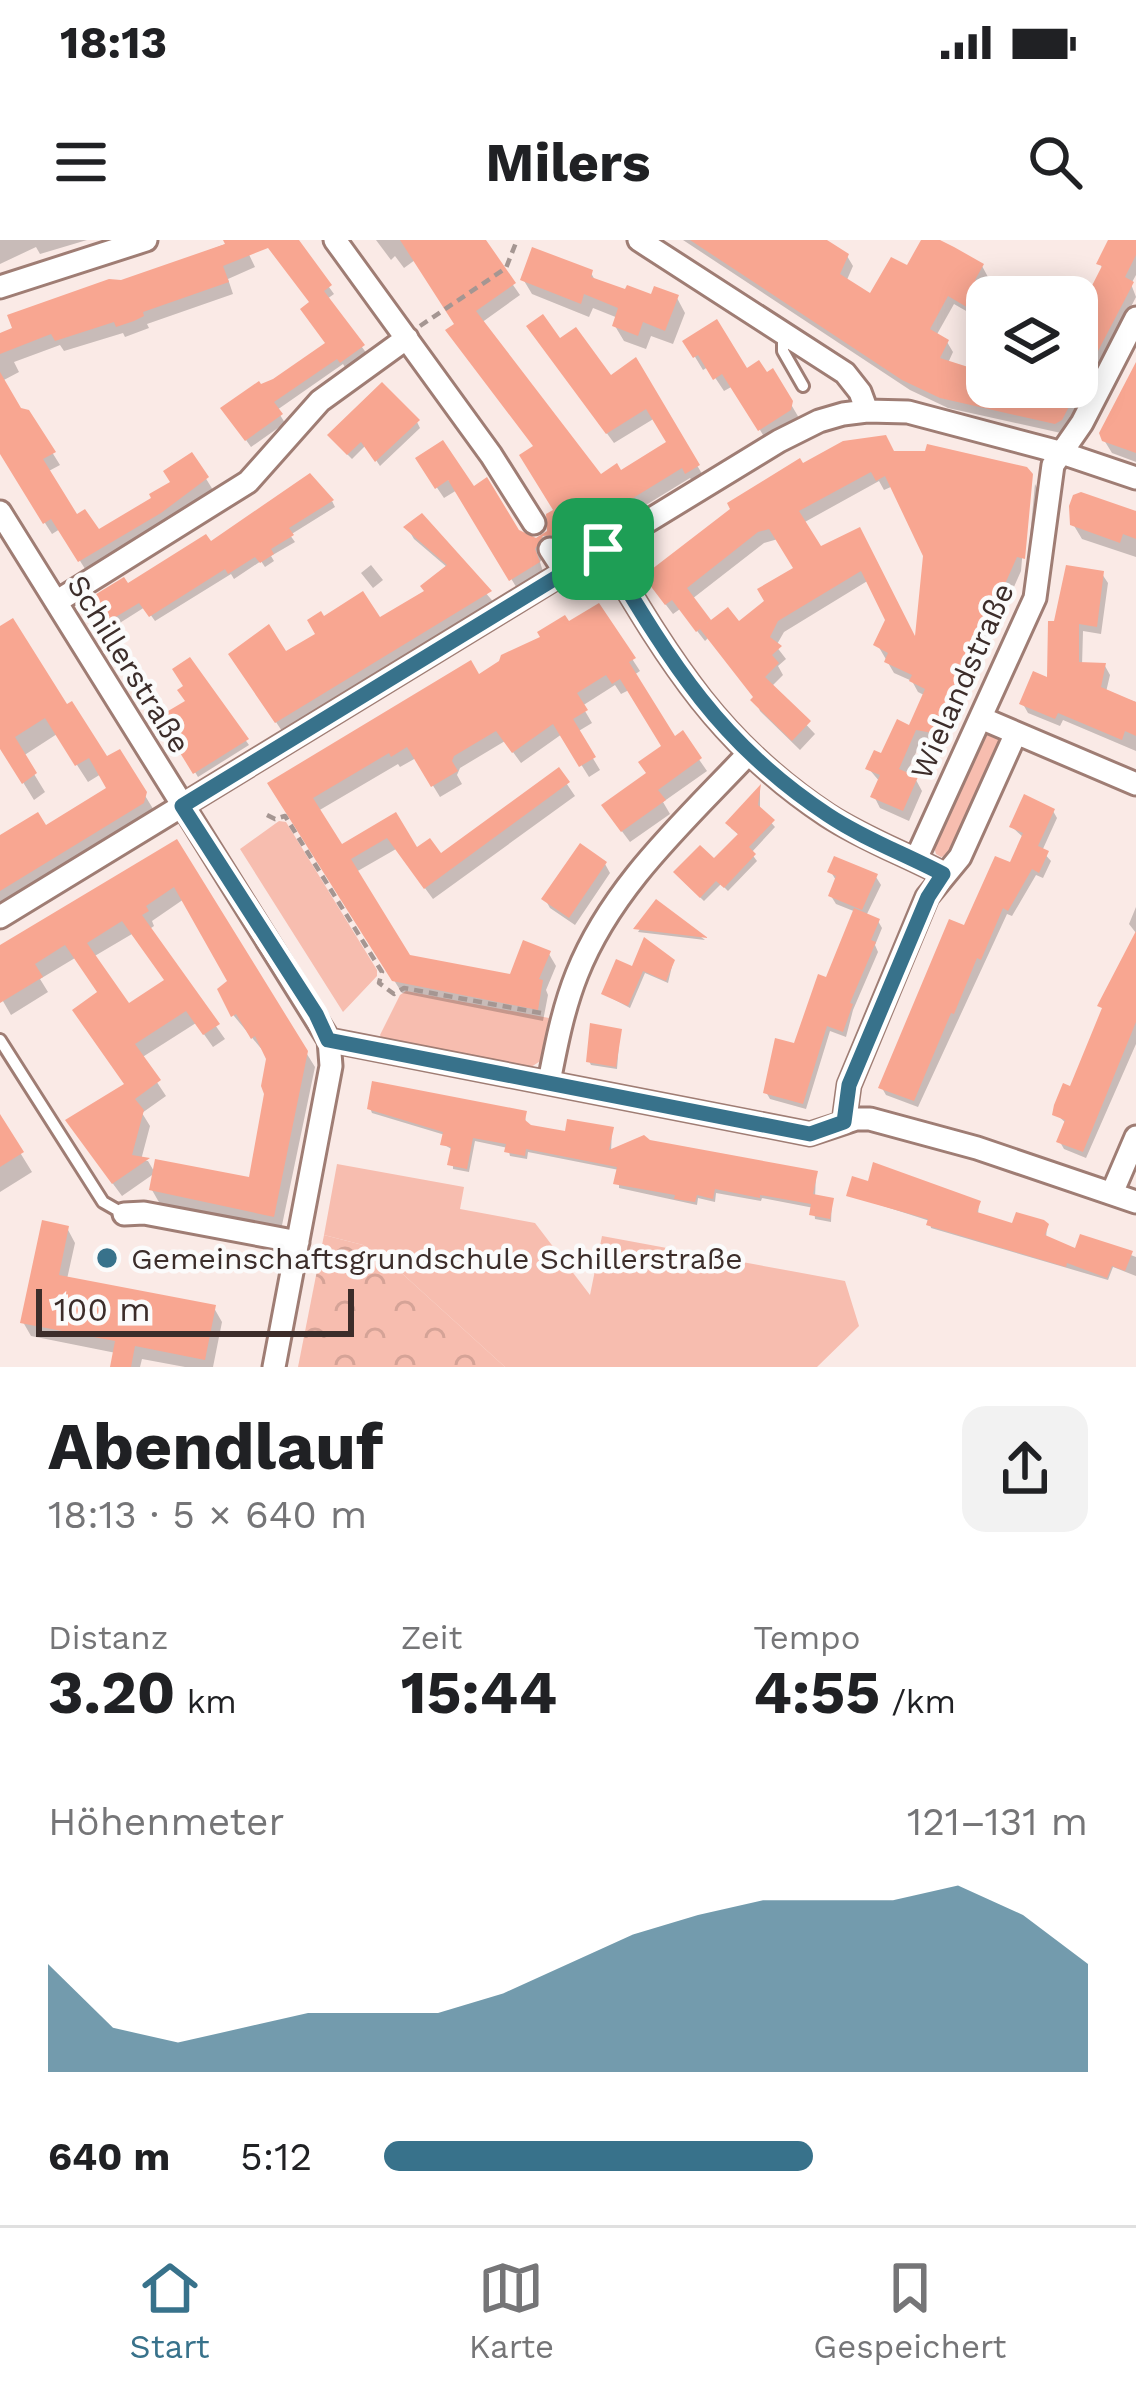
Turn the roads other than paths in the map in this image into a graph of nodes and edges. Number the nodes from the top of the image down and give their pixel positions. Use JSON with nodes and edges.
{"nodes":[{"id":1,"x":146,"y":240,"type":"edge"},
{"id":2,"x":335,"y":240,"type":"edge"},
{"id":3,"x":639,"y":240,"type":"edge"},
{"id":4,"x":0,"y":287,"type":"edge"},
{"id":5,"x":1136,"y":318,"type":"edge"},
{"id":6,"x":783,"y":332,"type":"junction"},
{"id":7,"x":406,"y":338,"type":"junction"},
{"id":8,"x":803,"y":386,"type":"dead end"},
{"id":9,"x":867,"y":411,"type":"junction"},
{"id":10,"x":1059,"y":452,"type":"junction"},
{"id":11,"x":1136,"y":478,"type":"edge"},
{"id":12,"x":0,"y":512,"type":"edge"},
{"id":13,"x":534,"y":523,"type":"dead end"},
{"id":14,"x":550,"y":549,"type":"dead end"},
{"id":15,"x":603,"y":549,"type":"junction"},
{"id":16,"x":565,"y":572,"type":"junction"},
{"id":17,"x":56,"y":602,"type":"junction"},
{"id":18,"x":981,"y":718,"type":"junction"},
{"id":19,"x":1016,"y":733,"type":"junction"},
{"id":20,"x":748,"y":754,"type":"junction"},
{"id":21,"x":1136,"y":784,"type":"edge"},
{"id":22,"x":182,"y":806,"type":"junction"},
{"id":23,"x":916,"y":860,"type":"junction"},
{"id":24,"x":943,"y":874,"type":"junction"},
{"id":25,"x":0,"y":917,"type":"edge"},
{"id":26,"x":0,"y":1040,"type":"edge"},
{"id":27,"x":328,"y":1040,"type":"junction"},
{"id":28,"x":549,"y":1082,"type":"junction"},
{"id":29,"x":844,"y":1122,"type":"junction"},
{"id":30,"x":1136,"y":1137,"type":"edge"},
{"id":31,"x":1112,"y":1193,"type":"junction"},
{"id":32,"x":1136,"y":1202,"type":"edge"},
{"id":33,"x":124,"y":1214,"type":"joint"},
{"id":34,"x":298,"y":1242,"type":"junction"},
{"id":35,"x":274,"y":1367,"type":"edge"}],
"edges":[{"from":1,"to":4,"type":"street"},
{"from":2,"to":7,"type":"street"},
{"from":3,"to":6,"type":"street"},
{"from":5,"to":10,"type":"street"},
{"from":6,"to":8,"type":"lane"},
{"from":6,"to":9,"type":"street"},
{"from":7,"to":13,"type":"street"},
{"from":7,"to":17,"type":"street"},
{"from":9,"to":10,"type":"street"},
{"from":9,"to":15,"type":"street"},
{"from":10,"to":11,"type":"street"},
{"from":10,"to":18,"type":"street","name":"Wielandstraße"},
{"from":12,"to":17,"type":"street","name":"Schillerstraße"},
{"from":14,"to":16,"type":"street"},
{"from":15,"to":16,"type":"street"},
{"from":15,"to":20,"type":"street"},
{"from":16,"to":22,"type":"street"},
{"from":17,"to":22,"type":"street","name":"Schillerstraße"},
{"from":18,"to":19,"type":"street"},
{"from":18,"to":23,"type":"street","name":"Wielandstraße"},
{"from":19,"to":21,"type":"street"},
{"from":19,"to":24,"type":"street"},
{"from":20,"to":23,"type":"street"},
{"from":20,"to":28,"type":"street"},
{"from":22,"to":25,"type":"street"},
{"from":22,"to":27,"type":"street","name":"Schillerstraße"},
{"from":23,"to":24,"type":"street"},
{"from":24,"to":29,"type":"street"},
{"from":26,"to":33,"type":"lane"},
{"from":27,"to":28,"type":"street"},
{"from":27,"to":34,"type":"street"},
{"from":28,"to":29,"type":"street"},
{"from":29,"to":31,"type":"street"},
{"from":30,"to":31,"type":"street"},
{"from":31,"to":32,"type":"street"},
{"from":33,"to":34,"type":"street"},
{"from":34,"to":35,"type":"street"}]}
